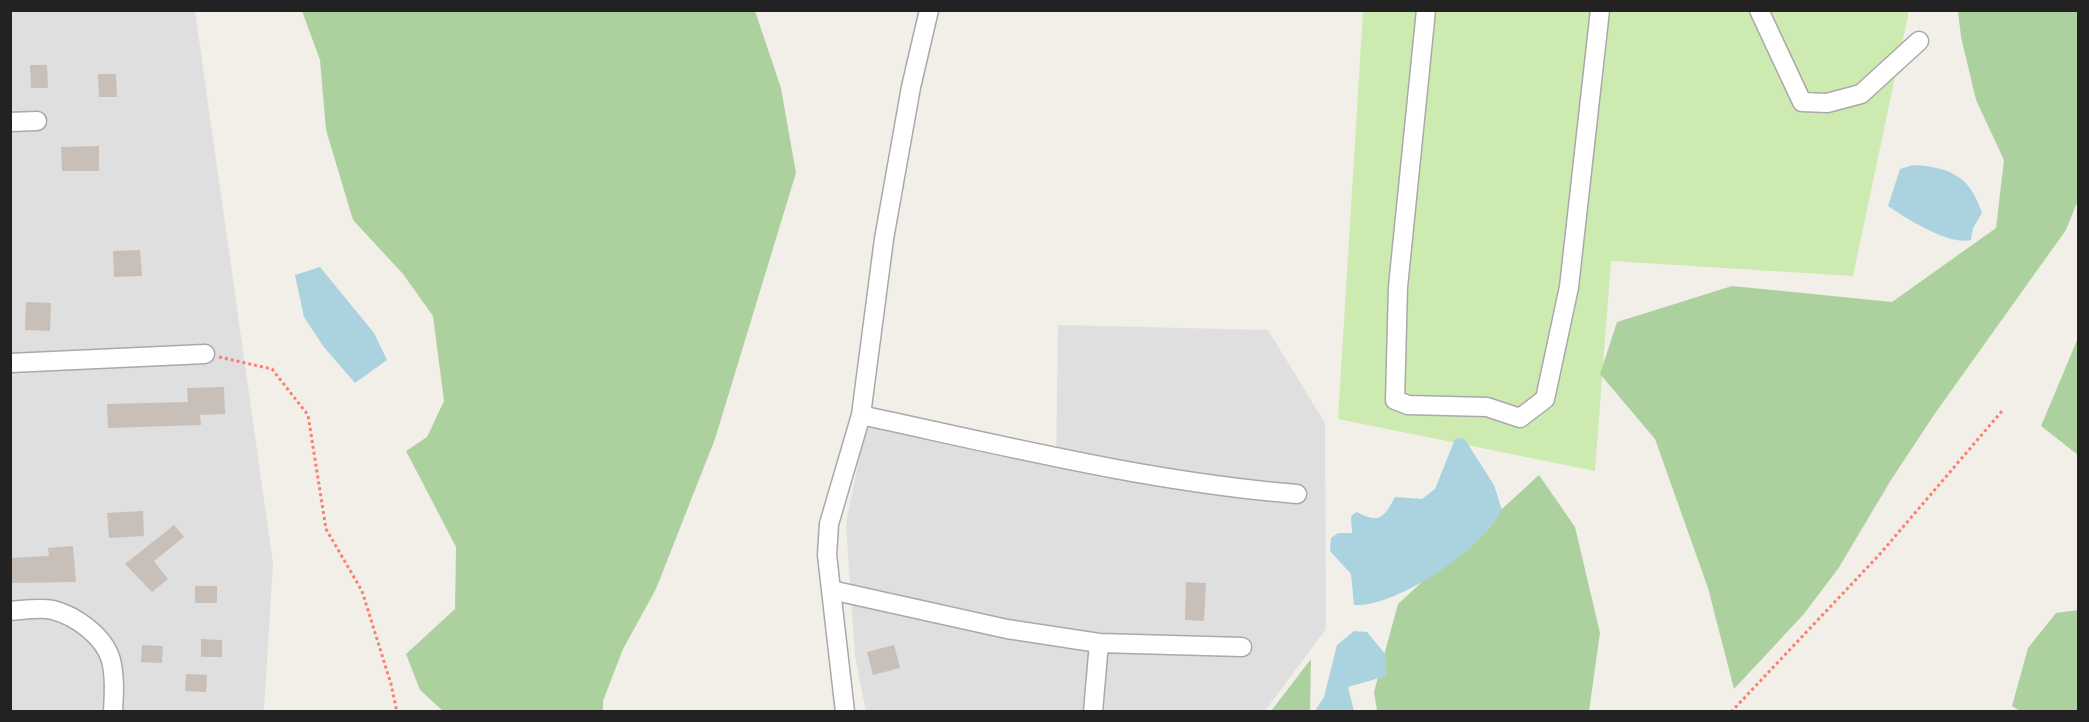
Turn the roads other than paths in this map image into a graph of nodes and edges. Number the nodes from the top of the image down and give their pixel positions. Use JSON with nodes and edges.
{"nodes":[{"id":1,"x":929,"y":10,"type":"edge"},
{"id":2,"x":1426,"y":10,"type":"edge"},
{"id":3,"x":1600,"y":10,"type":"edge"},
{"id":4,"x":1759,"y":10,"type":"edge"},
{"id":5,"x":1919,"y":41,"type":"dead end"},
{"id":6,"x":37,"y":121,"type":"dead end"},
{"id":7,"x":10,"y":122,"type":"edge"},
{"id":8,"x":205,"y":354,"type":"road end"},
{"id":9,"x":10,"y":363,"type":"edge"},
{"id":10,"x":861,"y":415,"type":"junction"},
{"id":11,"x":1297,"y":494,"type":"dead end"},
{"id":12,"x":831,"y":590,"type":"junction"},
{"id":13,"x":10,"y":611,"type":"edge"},
{"id":14,"x":1099,"y":643,"type":"junction"},
{"id":15,"x":1242,"y":647,"type":"dead end"},
{"id":16,"x":113,"y":711,"type":"edge"},
{"id":17,"x":845,"y":711,"type":"edge"},
{"id":18,"x":1093,"y":711,"type":"edge"}],
"edges":[{"from":1,"to":10,"type":"street"},
{"from":2,"to":3,"type":"street"},
{"from":4,"to":5,"type":"street"},
{"from":6,"to":7,"type":"street"},
{"from":8,"to":9,"type":"street"},
{"from":10,"to":11,"type":"street"},
{"from":10,"to":12,"type":"street"},
{"from":12,"to":14,"type":"street"},
{"from":12,"to":17,"type":"street"},
{"from":13,"to":16,"type":"street"},
{"from":14,"to":15,"type":"street"},
{"from":14,"to":18,"type":"street"}]}
